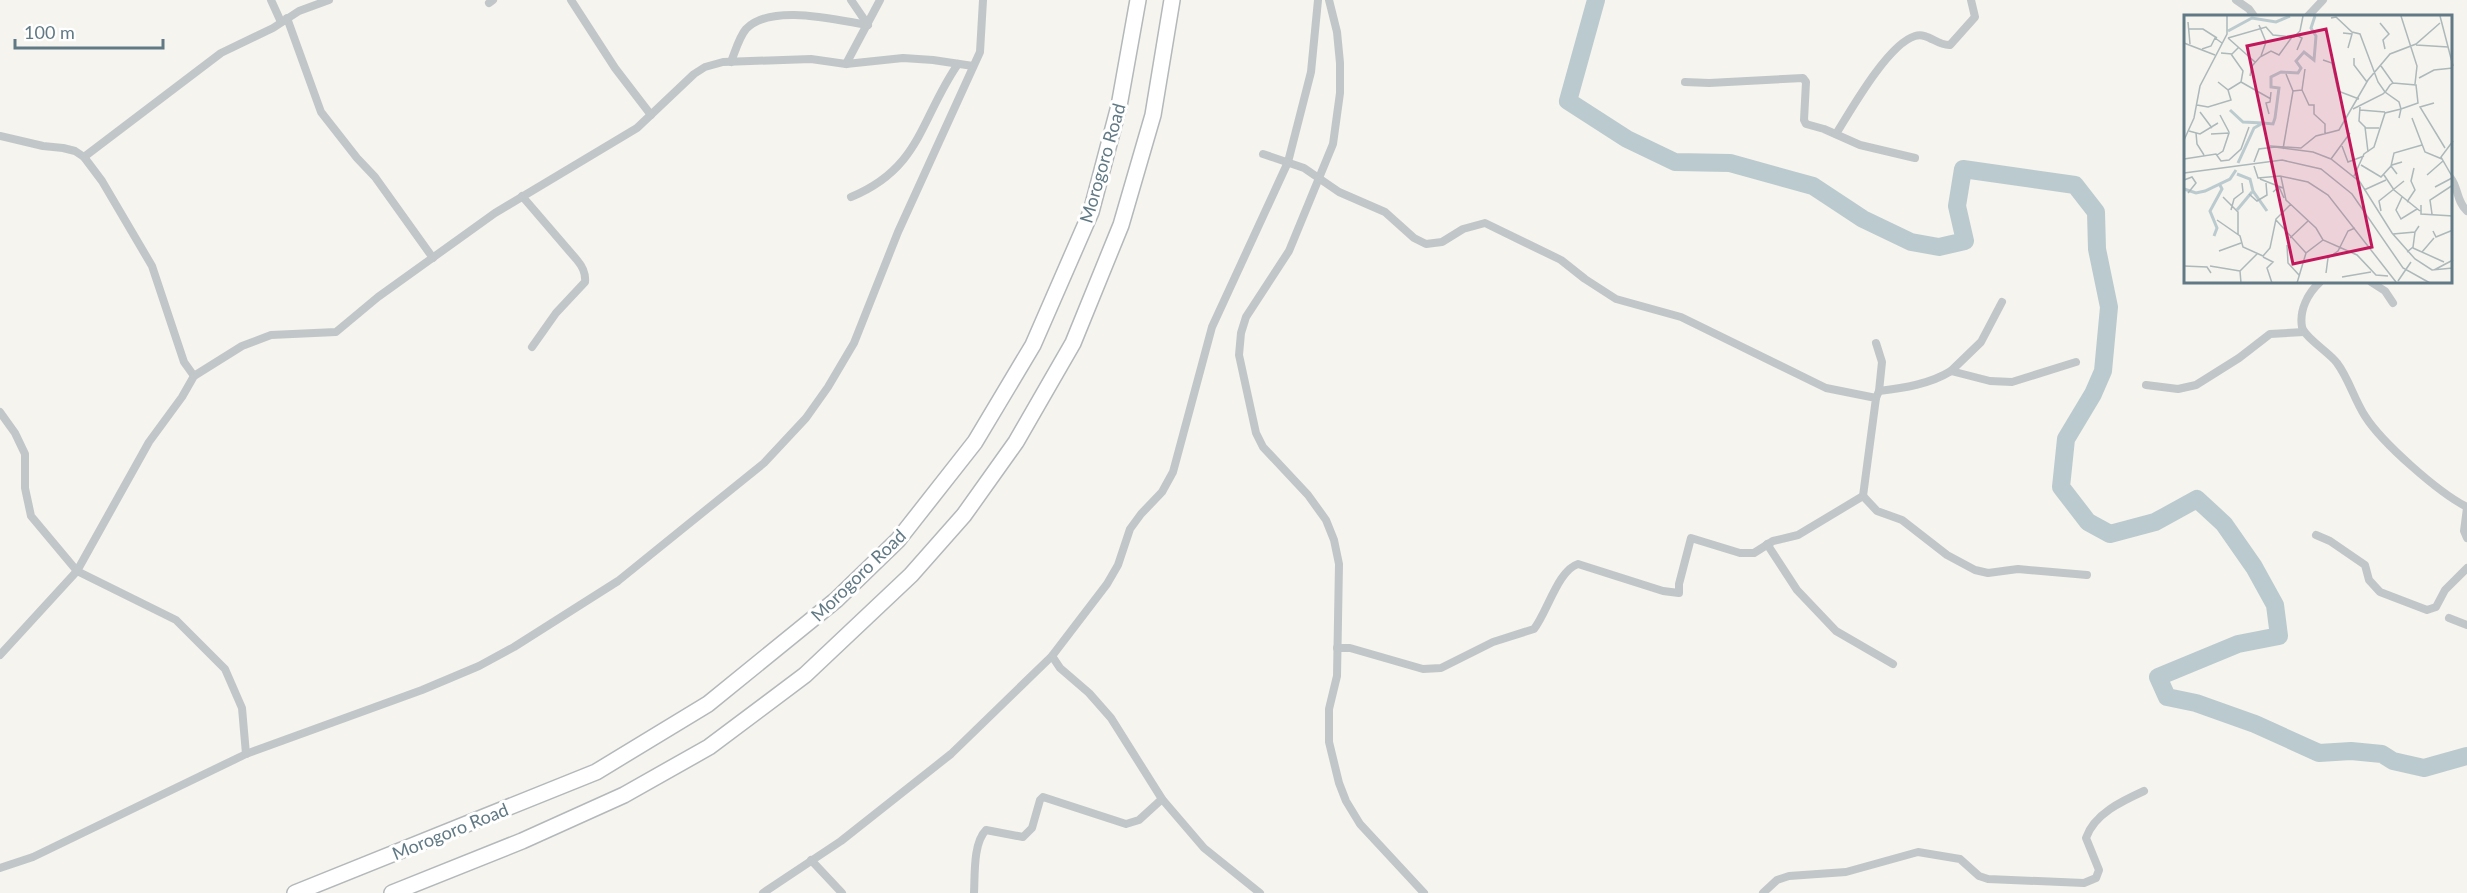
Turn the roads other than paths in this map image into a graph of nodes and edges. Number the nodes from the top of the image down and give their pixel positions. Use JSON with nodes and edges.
{"nodes":[{"id":1,"x":271,"y":0,"type":"edge"},
{"id":2,"x":329,"y":0,"type":"edge"},
{"id":3,"x":571,"y":0,"type":"edge"},
{"id":4,"x":851,"y":0,"type":"edge"},
{"id":5,"x":880,"y":0,"type":"edge"},
{"id":6,"x":983,"y":0,"type":"edge"},
{"id":7,"x":1138,"y":0,"type":"edge"},
{"id":8,"x":1172,"y":0,"type":"edge"},
{"id":9,"x":1318,"y":0,"type":"edge"},
{"id":10,"x":1329,"y":0,"type":"edge"},
{"id":11,"x":1971,"y":0,"type":"edge"},
{"id":12,"x":2236,"y":0,"type":"edge"},
{"id":13,"x":2323,"y":0,"type":"edge"},
{"id":14,"x":2253,"y":15,"type":"edge"},
{"id":15,"x":2309,"y":15,"type":"edge"},
{"id":16,"x":284,"y":20,"type":"junction"},
{"id":17,"x":868,"y":25,"type":"junction"},
{"id":18,"x":731,"y":62,"type":"junction"},
{"id":19,"x":846,"y":64,"type":"junction"},
{"id":20,"x":958,"y":64,"type":"junction"},
{"id":21,"x":973,"y":66,"type":"junction"},
{"id":22,"x":1685,"y":82,"type":"dead end"},
{"id":23,"x":651,"y":115,"type":"junction"},
{"id":24,"x":1836,"y":134,"type":"junction"},
{"id":25,"x":0,"y":136,"type":"edge"},
{"id":26,"x":1263,"y":154,"type":"dead end"},
{"id":27,"x":84,"y":157,"type":"junction"},
{"id":28,"x":1915,"y":158,"type":"dead end"},
{"id":29,"x":1288,"y":162,"type":"junction"},
{"id":30,"x":1317,"y":179,"type":"junction"},
{"id":31,"x":2452,"y":179,"type":"edge"},
{"id":32,"x":522,"y":196,"type":"junction"},
{"id":33,"x":851,"y":197,"type":"dead end"},
{"id":34,"x":2467,"y":211,"type":"edge"},
{"id":35,"x":433,"y":258,"type":"junction"},
{"id":36,"x":2318,"y":284,"type":"edge"},
{"id":37,"x":2374,"y":284,"type":"edge"},
{"id":38,"x":2002,"y":302,"type":"dead end"},
{"id":39,"x":2393,"y":303,"type":"dead end"},
{"id":40,"x":2304,"y":332,"type":"junction"},
{"id":41,"x":1876,"y":343,"type":"dead end"},
{"id":42,"x":532,"y":347,"type":"dead end"},
{"id":43,"x":2076,"y":362,"type":"dead end"},
{"id":44,"x":1951,"y":371,"type":"junction"},
{"id":45,"x":194,"y":376,"type":"junction"},
{"id":46,"x":2146,"y":385,"type":"dead end"},
{"id":47,"x":1877,"y":394,"type":"junction"},
{"id":48,"x":0,"y":412,"type":"edge"},
{"id":49,"x":1863,"y":496,"type":"junction"},
{"id":50,"x":2467,"y":507,"type":"edge"},
{"id":51,"x":2316,"y":535,"type":"dead end"},
{"id":52,"x":2467,"y":538,"type":"edge"},
{"id":53,"x":1767,"y":544,"type":"junction"},
{"id":54,"x":2467,"y":568,"type":"edge"},
{"id":55,"x":77,"y":571,"type":"junction"},
{"id":56,"x":2087,"y":575,"type":"dead end"},
{"id":57,"x":2449,"y":618,"type":"dead end"},
{"id":58,"x":2467,"y":626,"type":"edge"},
{"id":59,"x":1337,"y":648,"type":"junction"},
{"id":60,"x":0,"y":655,"type":"edge"},
{"id":61,"x":1052,"y":656,"type":"junction"},
{"id":62,"x":1893,"y":664,"type":"dead end"},
{"id":63,"x":246,"y":754,"type":"junction"},
{"id":64,"x":2144,"y":791,"type":"dead end"},
{"id":65,"x":1162,"y":799,"type":"junction"},
{"id":66,"x":811,"y":860,"type":"junction"},
{"id":67,"x":0,"y":868,"type":"edge"},
{"id":68,"x":295,"y":893,"type":"edge"},
{"id":69,"x":392,"y":893,"type":"edge"},
{"id":70,"x":763,"y":893,"type":"edge"},
{"id":71,"x":842,"y":893,"type":"edge"},
{"id":72,"x":974,"y":893,"type":"edge"},
{"id":73,"x":1260,"y":893,"type":"edge"},
{"id":74,"x":1424,"y":893,"type":"edge"},
{"id":75,"x":1763,"y":893,"type":"edge"}],
"edges":[{"from":1,"to":16,"type":"street"},
{"from":2,"to":16,"type":"street"},
{"from":3,"to":23,"type":"street"},
{"from":4,"to":17,"type":"street"},
{"from":5,"to":17,"type":"street"},
{"from":6,"to":21,"type":"street"},
{"from":7,"to":68,"type":"highway","name":"Morogoro Road"},
{"from":8,"to":69,"type":"highway","name":"Morogoro Road"},
{"from":9,"to":29,"type":"street"},
{"from":10,"to":30,"type":"street"},
{"from":11,"to":24,"type":"street"},
{"from":12,"to":14,"type":"street"},
{"from":13,"to":15,"type":"street"},
{"from":16,"to":27,"type":"street"},
{"from":16,"to":35,"type":"street"},
{"from":17,"to":18,"type":"street"},
{"from":17,"to":19,"type":"street"},
{"from":18,"to":19,"type":"street"},
{"from":18,"to":23,"type":"street"},
{"from":19,"to":20,"type":"street"},
{"from":20,"to":21,"type":"street"},
{"from":20,"to":33,"type":"street"},
{"from":21,"to":63,"type":"street"},
{"from":22,"to":24,"type":"street"},
{"from":23,"to":32,"type":"street"},
{"from":24,"to":28,"type":"street"},
{"from":25,"to":27,"type":"street"},
{"from":26,"to":29,"type":"street"},
{"from":27,"to":45,"type":"street"},
{"from":29,"to":30,"type":"street"},
{"from":29,"to":61,"type":"street"},
{"from":30,"to":47,"type":"street"},
{"from":30,"to":59,"type":"street"},
{"from":31,"to":34,"type":"street"},
{"from":32,"to":35,"type":"street"},
{"from":32,"to":42,"type":"street"},
{"from":35,"to":45,"type":"street"},
{"from":36,"to":40,"type":"street"},
{"from":37,"to":39,"type":"street"},
{"from":38,"to":44,"type":"street"},
{"from":40,"to":46,"type":"street"},
{"from":40,"to":50,"type":"street"},
{"from":41,"to":47,"type":"street"},
{"from":43,"to":44,"type":"street"},
{"from":44,"to":47,"type":"street"},
{"from":45,"to":55,"type":"street"},
{"from":47,"to":49,"type":"street"},
{"from":48,"to":55,"type":"street"},
{"from":49,"to":53,"type":"street"},
{"from":49,"to":56,"type":"street"},
{"from":50,"to":52,"type":"street"},
{"from":51,"to":54,"type":"street"},
{"from":53,"to":59,"type":"street"},
{"from":53,"to":62,"type":"street"},
{"from":55,"to":60,"type":"street"},
{"from":55,"to":63,"type":"street"},
{"from":57,"to":58,"type":"street"},
{"from":59,"to":74,"type":"street"},
{"from":61,"to":65,"type":"street"},
{"from":61,"to":66,"type":"street"},
{"from":63,"to":67,"type":"street"},
{"from":64,"to":75,"type":"street"},
{"from":65,"to":72,"type":"street"},
{"from":65,"to":73,"type":"street"},
{"from":66,"to":70,"type":"street"},
{"from":66,"to":71,"type":"street"}]}
